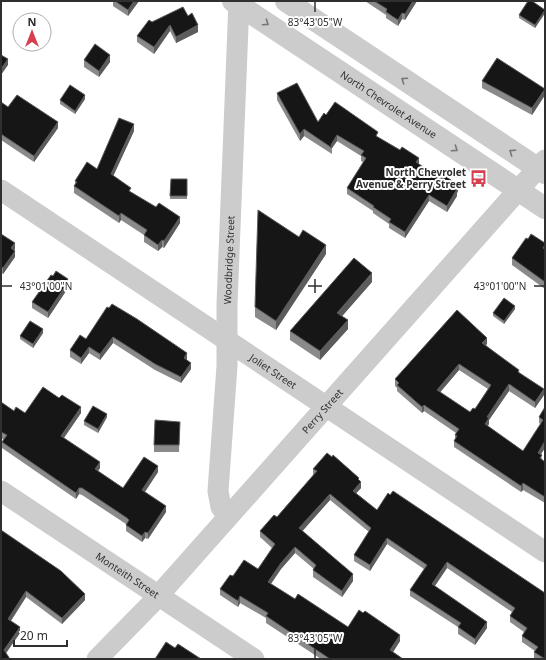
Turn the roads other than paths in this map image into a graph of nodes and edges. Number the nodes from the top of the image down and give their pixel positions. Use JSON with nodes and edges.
{"nodes":[{"id":1,"x":286,"y":1,"type":"edge"},
{"id":2,"x":237,"y":2,"type":"edge"},
{"id":3,"x":543,"y":167,"type":"edge"},
{"id":4,"x":1,"y":190,"type":"edge"},
{"id":5,"x":518,"y":190,"type":"junction"},
{"id":6,"x":545,"y":208,"type":"edge"},
{"id":7,"x":227,"y":340,"type":"junction"},
{"id":8,"x":326,"y":406,"type":"junction"},
{"id":9,"x":1,"y":492,"type":"edge"},
{"id":10,"x":228,"y":516,"type":"junction"},
{"id":11,"x":545,"y":552,"type":"edge"},
{"id":12,"x":158,"y":596,"type":"junction"},
{"id":13,"x":97,"y":659,"type":"edge"},
{"id":14,"x":254,"y":659,"type":"edge"}],
"edges":[{"from":3,"to":1,"type":"street","one_way":true},
{"from":2,"to":5,"type":"street","name":"North Chevrolet Avenue","one_way":true},
{"from":2,"to":7,"type":"street","name":"Woodbridge Street"},
{"from":3,"to":5,"type":"street","name":"Perry Street"},
{"from":4,"to":7,"type":"street","name":"Joliet Street"},
{"from":5,"to":6,"type":"street","name":"North Chevrolet Avenue"},
{"from":5,"to":8,"type":"street","name":"Perry Street"},
{"from":7,"to":8,"type":"street","name":"Joliet Street"},
{"from":7,"to":10,"type":"street","name":"Woodbridge Street"},
{"from":8,"to":10,"type":"street","name":"Perry Street"},
{"from":8,"to":11,"type":"street","name":"Joliet Street"},
{"from":9,"to":12,"type":"street","name":"Monteith Street"},
{"from":10,"to":12,"type":"street","name":"Perry Street"},
{"from":12,"to":13,"type":"street","name":"Perry Street"},
{"from":12,"to":14,"type":"street","name":"Monteith Street"}]}
